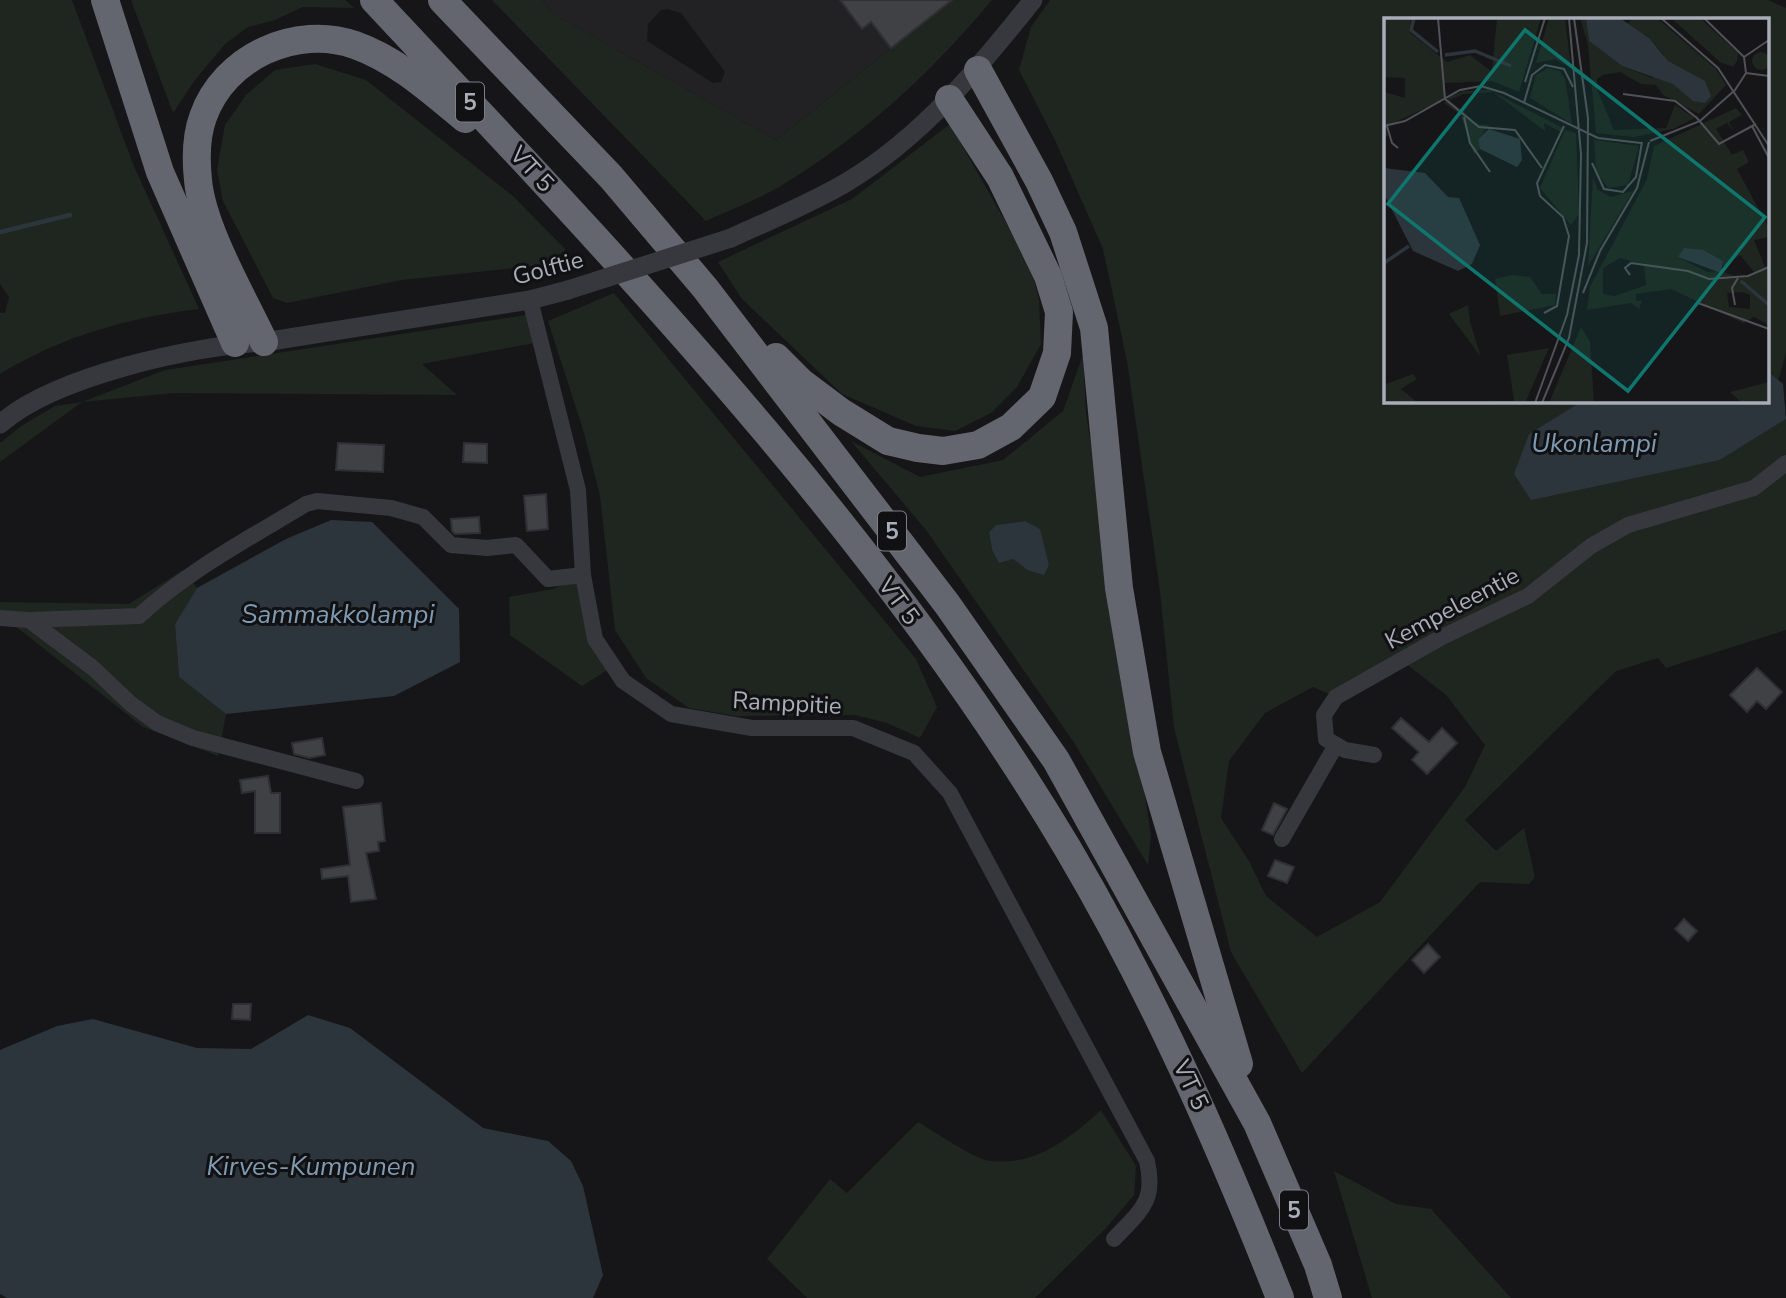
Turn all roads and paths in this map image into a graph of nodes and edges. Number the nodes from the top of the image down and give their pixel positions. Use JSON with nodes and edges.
{"nodes":[{"id":1,"x":105,"y":0,"type":"edge"},
{"id":2,"x":374,"y":0,"type":"edge"},
{"id":3,"x":442,"y":0,"type":"edge"},
{"id":4,"x":1033,"y":0,"type":"edge"},
{"id":5,"x":978,"y":70,"type":"junction"},
{"id":6,"x":949,"y":99,"type":"junction"},
{"id":7,"x":565,"y":204,"type":"junction"},
{"id":8,"x":705,"y":288,"type":"junction"},
{"id":9,"x":530,"y":300,"type":"junction"},
{"id":10,"x":264,"y":342,"type":"junction"},
{"id":11,"x":235,"y":344,"type":"junction"},
{"id":12,"x":0,"y":424,"type":"edge"},
{"id":13,"x":1786,"y":463,"type":"edge"},
{"id":14,"x":583,"y":575,"type":"junction"},
{"id":15,"x":0,"y":618,"type":"edge"},
{"id":16,"x":29,"y":620,"type":"junction"},
{"id":17,"x":1336,"y":745,"type":"junction"},
{"id":18,"x":1374,"y":755,"type":"dead end"},
{"id":19,"x":356,"y":781,"type":"dead end"},
{"id":20,"x":1282,"y":839,"type":"dead end"},
{"id":21,"x":1257,"y":1124,"type":"junction"},
{"id":22,"x":1114,"y":1240,"type":"dead end"},
{"id":23,"x":1280,"y":1298,"type":"edge"},
{"id":24,"x":1328,"y":1298,"type":"edge"}],
"edges":[{"from":1,"to":11,"type":"highway"},
{"from":2,"to":7,"type":"highway","name":"VT 5","number":"5"},
{"from":3,"to":8,"type":"highway","name":"VT 5","number":"5"},
{"from":4,"to":5,"type":"street","name":"Golftie"},
{"from":5,"to":6,"type":"street","name":"Golftie"},
{"from":5,"to":21,"type":"highway"},
{"from":6,"to":8,"type":"highway"},
{"from":6,"to":9,"type":"street","name":"Golftie","bridge":true},
{"from":7,"to":10,"type":"highway"},
{"from":7,"to":23,"type":"highway","name":"VT 5","number":"5"},
{"from":8,"to":21,"type":"highway","name":"VT 5","number":"5"},
{"from":9,"to":10,"type":"street","name":"Golftie"},
{"from":9,"to":14,"type":"street","name":"Ramppitie"},
{"from":10,"to":11,"type":"street","name":"Golftie"},
{"from":11,"to":12,"type":"street","name":"Golftie"},
{"from":13,"to":17,"type":"street","name":"Kempeleentie"},
{"from":14,"to":16,"type":"street"},
{"from":14,"to":22,"type":"street","name":"Ramppitie"},
{"from":15,"to":16,"type":"street"},
{"from":16,"to":19,"type":"street"},
{"from":17,"to":18,"type":"street"},
{"from":17,"to":20,"type":"street"},
{"from":21,"to":24,"type":"highway","name":"VT 5","number":"5"}]}
